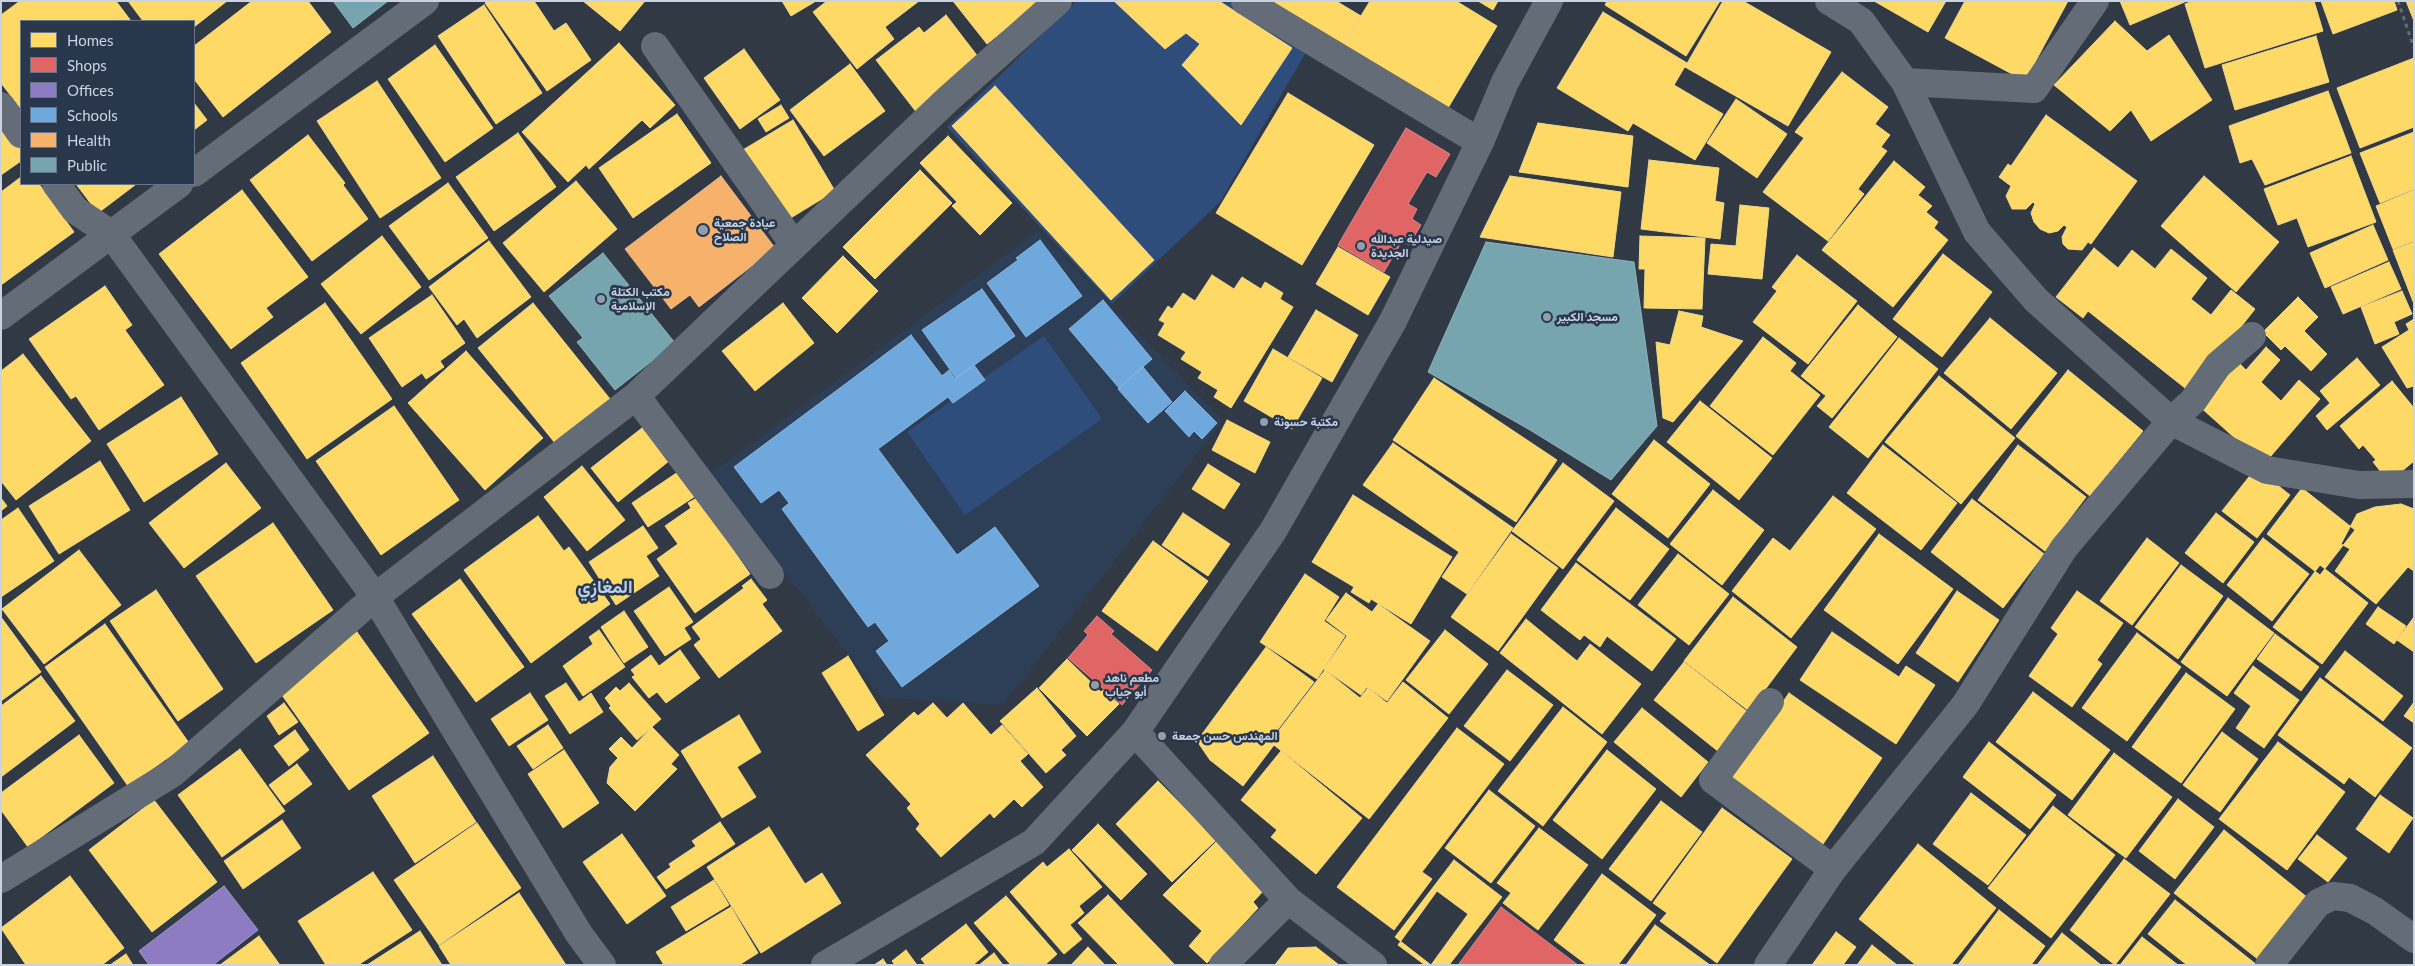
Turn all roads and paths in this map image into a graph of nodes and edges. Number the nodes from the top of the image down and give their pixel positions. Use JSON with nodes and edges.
{"nodes":[{"id":1,"x":425,"y":1,"type":"edge"},
{"id":2,"x":1058,"y":1,"type":"edge"},
{"id":3,"x":1245,"y":1,"type":"edge"},
{"id":4,"x":1549,"y":1,"type":"edge"},
{"id":5,"x":1829,"y":1,"type":"edge"},
{"id":6,"x":2095,"y":1,"type":"edge"},
{"id":7,"x":2398,"y":1,"type":"edge"},
{"id":8,"x":655,"y":46,"type":"dead end"},
{"id":9,"x":2414,"y":48,"type":"edge"},
{"id":10,"x":1905,"y":82,"type":"junction"},
{"id":11,"x":1,"y":106,"type":"edge"},
{"id":12,"x":20,"y":133,"type":"edge"},
{"id":13,"x":1480,"y":142,"type":"junction"},
{"id":14,"x":195,"y":172,"type":"edge"},
{"id":15,"x":57,"y":185,"type":"edge"},
{"id":16,"x":178,"y":185,"type":"edge"},
{"id":17,"x":111,"y":234,"type":"junction"},
{"id":18,"x":794,"y":245,"type":"junction"},
{"id":19,"x":1,"y":316,"type":"edge"},
{"id":20,"x":2252,"y":336,"type":"dead end"},
{"id":21,"x":636,"y":396,"type":"junction"},
{"id":22,"x":2171,"y":421,"type":"junction"},
{"id":23,"x":2414,"y":484,"type":"edge"},
{"id":24,"x":770,"y":575,"type":"dead end"},
{"id":25,"x":376,"y":596,"type":"junction"},
{"id":26,"x":1770,"y":702,"type":"dead end"},
{"id":27,"x":1135,"y":732,"type":"junction"},
{"id":28,"x":1833,"y":869,"type":"junction"},
{"id":29,"x":1,"y":879,"type":"edge"},
{"id":30,"x":1288,"y":900,"type":"junction"},
{"id":31,"x":2414,"y":939,"type":"edge"},
{"id":32,"x":602,"y":965,"type":"edge"},
{"id":33,"x":825,"y":965,"type":"edge"},
{"id":34,"x":1223,"y":965,"type":"edge"},
{"id":35,"x":1373,"y":965,"type":"edge"},
{"id":36,"x":1768,"y":965,"type":"edge"},
{"id":37,"x":2269,"y":965,"type":"edge"}],
"edges":[{"from":1,"to":14,"type":"street"},
{"from":2,"to":18,"type":"street"},
{"from":3,"to":13,"type":"street"},
{"from":4,"to":13,"type":"street"},
{"from":5,"to":10,"type":"street"},
{"from":6,"to":10,"type":"street"},
{"from":7,"to":9,"type":"path"},
{"from":8,"to":18,"type":"street"},
{"from":10,"to":22,"type":"street"},
{"from":11,"to":12,"type":"street"},
{"from":13,"to":27,"type":"street"},
{"from":15,"to":17,"type":"street"},
{"from":16,"to":17,"type":"street"},
{"from":17,"to":19,"type":"street"},
{"from":17,"to":25,"type":"street"},
{"from":18,"to":21,"type":"street"},
{"from":20,"to":22,"type":"street"},
{"from":21,"to":24,"type":"street"},
{"from":21,"to":25,"type":"street"},
{"from":22,"to":23,"type":"street"},
{"from":22,"to":28,"type":"street"},
{"from":25,"to":29,"type":"street"},
{"from":25,"to":32,"type":"street"},
{"from":26,"to":28,"type":"street"},
{"from":27,"to":30,"type":"street"},
{"from":27,"to":33,"type":"street"},
{"from":28,"to":36,"type":"street"},
{"from":30,"to":34,"type":"street"},
{"from":30,"to":35,"type":"street"},
{"from":31,"to":37,"type":"street"}]}
